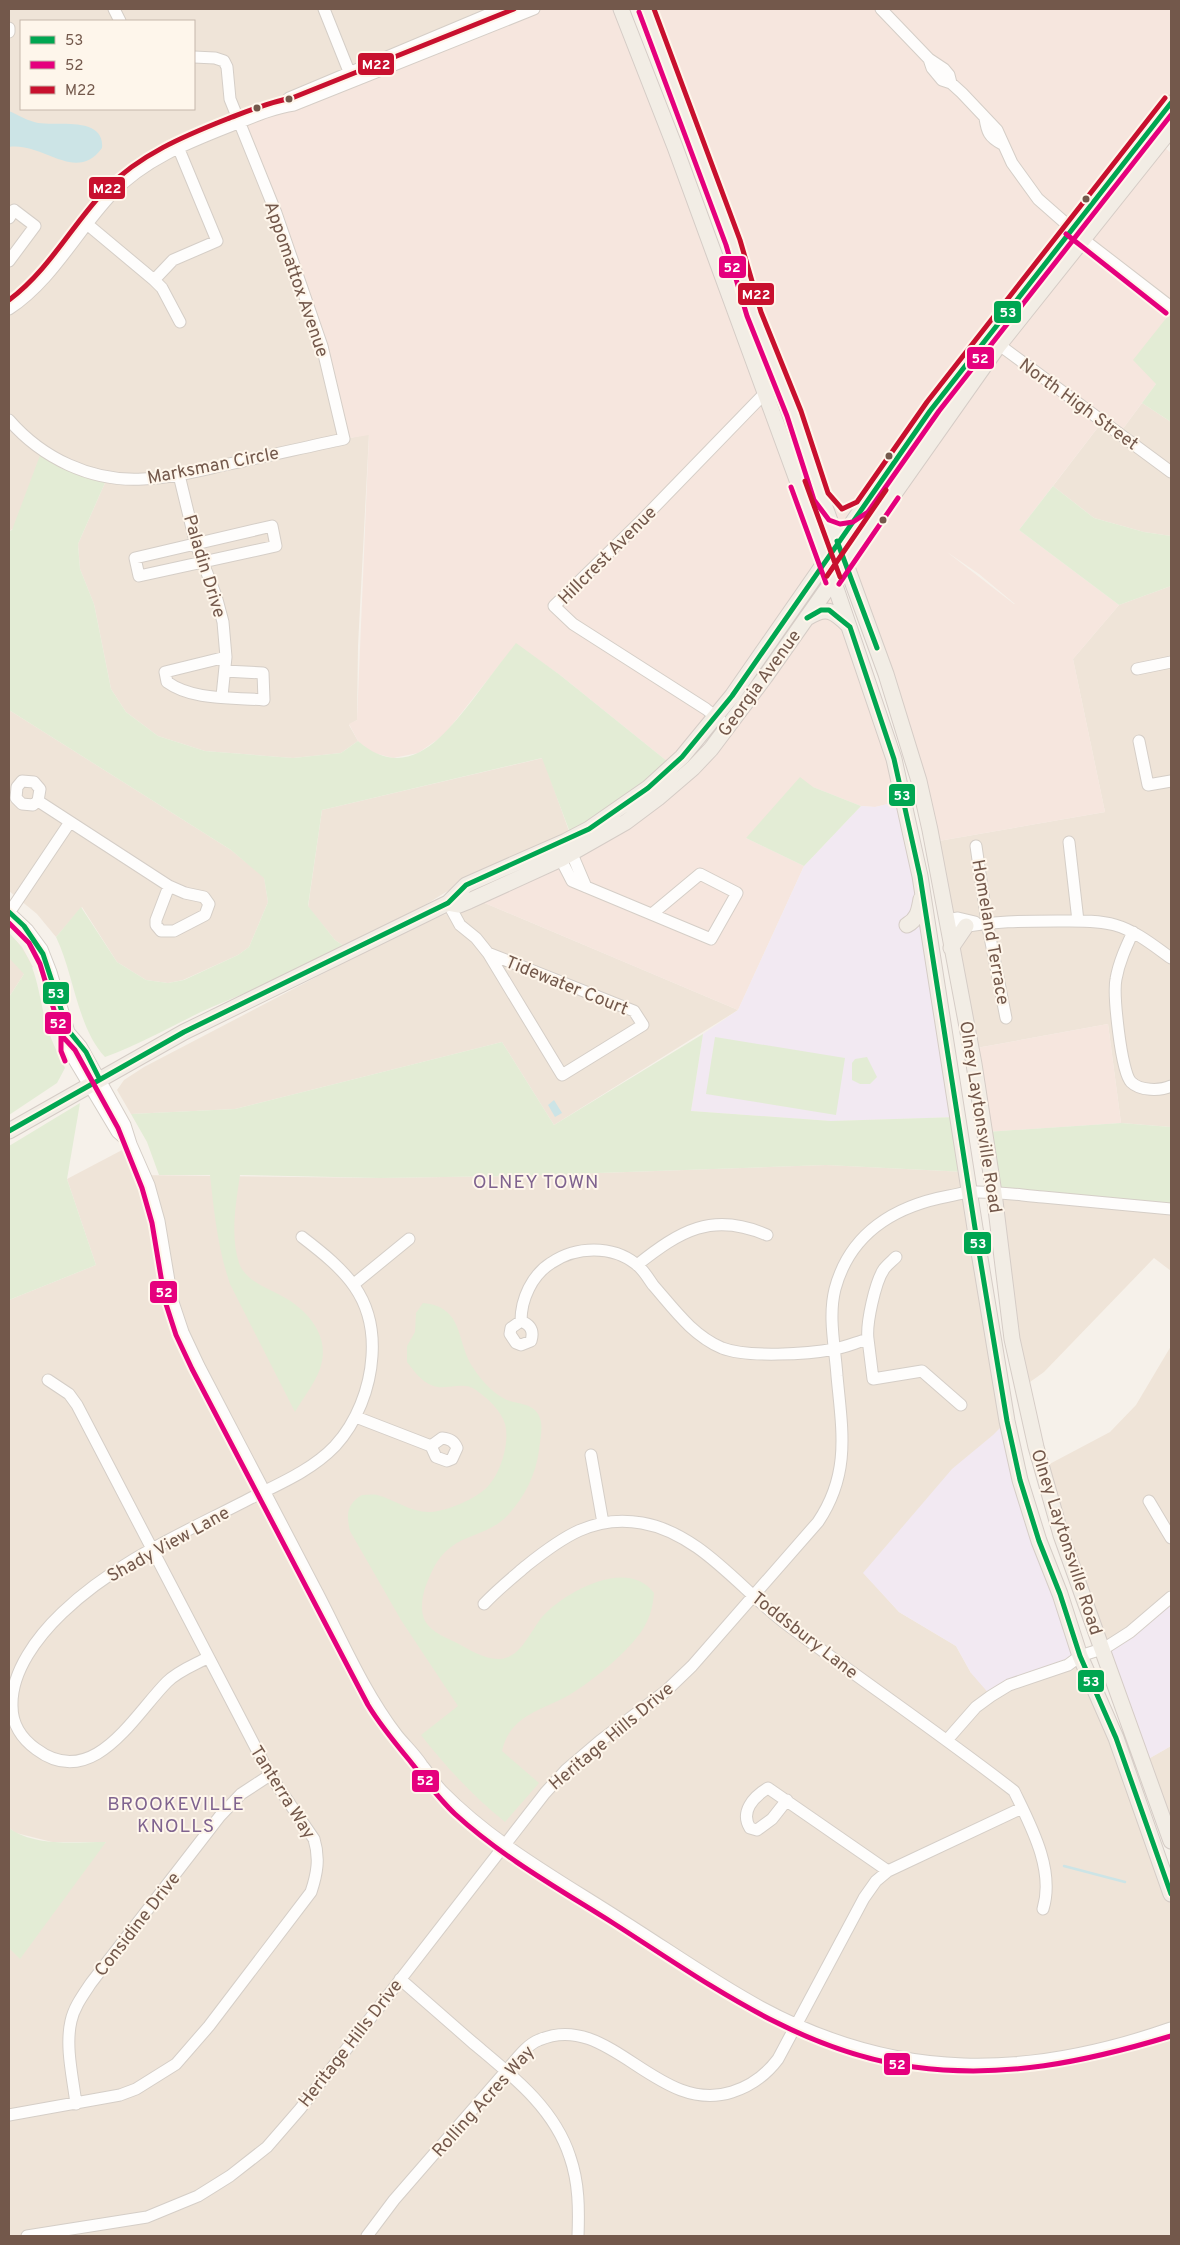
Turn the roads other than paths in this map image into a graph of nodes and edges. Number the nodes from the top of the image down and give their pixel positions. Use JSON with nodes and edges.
{"nodes":[{"id":1,"x":324,"y":9,"type":"edge"},
{"id":2,"x":534,"y":9,"type":"edge"},
{"id":3,"x":621,"y":9,"type":"edge"},
{"id":4,"x":646,"y":9,"type":"edge"},
{"id":5,"x":881,"y":9,"type":"edge"},
{"id":6,"x":494,"y":10,"type":"edge"},
{"id":7,"x":195,"y":57,"type":"edge"},
{"id":8,"x":351,"y":78,"type":"junction"},
{"id":9,"x":1171,"y":103,"type":"edge"},
{"id":10,"x":240,"y":122,"type":"junction"},
{"id":11,"x":1171,"y":128,"type":"edge"},
{"id":12,"x":178,"y":147,"type":"junction"},
{"id":13,"x":9,"y":218,"type":"edge"},
{"id":14,"x":87,"y":224,"type":"junction"},
{"id":15,"x":1071,"y":228,"type":"junction"},
{"id":16,"x":1083,"y":239,"type":"junction"},
{"id":17,"x":9,"y":261,"type":"edge"},
{"id":18,"x":154,"y":280,"type":"junction"},
{"id":19,"x":1171,"y":307,"type":"edge"},
{"id":20,"x":9,"y":309,"type":"edge"},
{"id":21,"x":180,"y":322,"type":"dead end"},
{"id":22,"x":993,"y":341,"type":"junction"},
{"id":23,"x":765,"y":393,"type":"junction"},
{"id":24,"x":9,"y":420,"type":"edge"},
{"id":25,"x":344,"y":439,"type":"joint"},
{"id":26,"x":1171,"y":472,"type":"edge"},
{"id":27,"x":180,"y":474,"type":"junction"},
{"id":28,"x":821,"y":497,"type":"junction"},
{"id":29,"x":862,"y":507,"type":"junction"},
{"id":30,"x":838,"y":541,"type":"junction"},
{"id":31,"x":196,"y":545,"type":"junction"},
{"id":32,"x":826,"y":559,"type":"junction"},
{"id":33,"x":202,"y":563,"type":"junction"},
{"id":34,"x":846,"y":563,"type":"junction"},
{"id":35,"x":833,"y":580,"type":"junction"},
{"id":36,"x":807,"y":618,"type":"junction"},
{"id":37,"x":850,"y":627,"type":"junction"},
{"id":38,"x":226,"y":657,"type":"junction"},
{"id":39,"x":1171,"y":662,"type":"edge"},
{"id":40,"x":1137,"y":669,"type":"dead end"},
{"id":41,"x":225,"y":671,"type":"junction"},
{"id":42,"x":222,"y":696,"type":"junction"},
{"id":43,"x":717,"y":717,"type":"junction"},
{"id":44,"x":728,"y":728,"type":"junction"},
{"id":45,"x":1139,"y":741,"type":"dead end"},
{"id":46,"x":1171,"y":781,"type":"edge"},
{"id":47,"x":38,"y":801,"type":"dead end"},
{"id":48,"x":70,"y":822,"type":"junction"},
{"id":49,"x":1069,"y":842,"type":"dead end"},
{"id":50,"x":976,"y":846,"type":"dead end"},
{"id":51,"x":564,"y":850,"type":"junction"},
{"id":52,"x":169,"y":886,"type":"junction"},
{"id":53,"x":923,"y":892,"type":"junction"},
{"id":54,"x":448,"y":903,"type":"junction"},
{"id":55,"x":9,"y":913,"type":"edge"},
{"id":56,"x":652,"y":914,"type":"junction"},
{"id":57,"x":1078,"y":921,"type":"junction"},
{"id":58,"x":947,"y":924,"type":"junction"},
{"id":59,"x":977,"y":924,"type":"junction"},
{"id":60,"x":907,"y":925,"type":"dead end"},
{"id":61,"x":1133,"y":932,"type":"junction"},
{"id":62,"x":951,"y":948,"type":"junction"},
{"id":63,"x":488,"y":953,"type":"junction"},
{"id":64,"x":1171,"y":958,"type":"edge"},
{"id":65,"x":1006,"y":1018,"type":"dead end"},
{"id":66,"x":94,"y":1081,"type":"junction"},
{"id":67,"x":1171,"y":1086,"type":"edge"},
{"id":68,"x":9,"y":1131,"type":"edge"},
{"id":69,"x":970,"y":1192,"type":"junction"},
{"id":70,"x":994,"y":1193,"type":"junction"},
{"id":71,"x":1171,"y":1209,"type":"edge"},
{"id":72,"x":767,"y":1235,"type":"dead end"},
{"id":73,"x":302,"y":1237,"type":"dead end"},
{"id":74,"x":409,"y":1239,"type":"dead end"},
{"id":75,"x":896,"y":1258,"type":"dead end"},
{"id":76,"x":636,"y":1264,"type":"junction"},
{"id":77,"x":354,"y":1284,"type":"junction"},
{"id":78,"x":521,"y":1321,"type":"dead end"},
{"id":79,"x":868,"y":1339,"type":"junction"},
{"id":80,"x":835,"y":1349,"type":"junction"},
{"id":81,"x":48,"y":1380,"type":"dead end"},
{"id":82,"x":961,"y":1405,"type":"dead end"},
{"id":83,"x":356,"y":1417,"type":"junction"},
{"id":84,"x":431,"y":1446,"type":"dead end"},
{"id":85,"x":591,"y":1455,"type":"dead end"},
{"id":86,"x":265,"y":1492,"type":"junction"},
{"id":87,"x":1149,"y":1501,"type":"dead end"},
{"id":88,"x":603,"y":1523,"type":"junction"},
{"id":89,"x":1171,"y":1538,"type":"edge"},
{"id":90,"x":152,"y":1550,"type":"junction"},
{"id":91,"x":753,"y":1596,"type":"junction"},
{"id":92,"x":1171,"y":1597,"type":"edge"},
{"id":93,"x":484,"y":1604,"type":"dead end"},
{"id":94,"x":1101,"y":1650,"type":"junction"},
{"id":95,"x":1080,"y":1656,"type":"junction"},
{"id":96,"x":207,"y":1658,"type":"junction"},
{"id":97,"x":947,"y":1740,"type":"junction"},
{"id":98,"x":270,"y":1774,"type":"junction"},
{"id":99,"x":786,"y":1800,"type":"dead end"},
{"id":100,"x":1022,"y":1808,"type":"junction"},
{"id":101,"x":1171,"y":1841,"type":"edge"},
{"id":102,"x":504,"y":1844,"type":"junction"},
{"id":103,"x":888,"y":1871,"type":"junction"},
{"id":104,"x":1171,"y":1894,"type":"edge"},
{"id":105,"x":1044,"y":1910,"type":"dead end"},
{"id":106,"x":400,"y":1980,"type":"junction"},
{"id":107,"x":796,"y":2024,"type":"junction"},
{"id":108,"x":1171,"y":2028,"type":"edge"},
{"id":109,"x":506,"y":2071,"type":"junction"},
{"id":110,"x":76,"y":2104,"type":"junction"},
{"id":111,"x":9,"y":2114,"type":"edge"},
{"id":112,"x":33,"y":2236,"type":"edge"},
{"id":113,"x":367,"y":2236,"type":"edge"},
{"id":114,"x":578,"y":2236,"type":"edge"}],
"edges":[{"from":1,"to":8,"type":"street"},
{"from":2,"to":8,"type":"street"},
{"from":3,"to":23,"type":"main road","name":"Olney Laytonsville Road"},
{"from":4,"to":28,"type":"main road","name":"Olney Laytonsville Road"},
{"from":5,"to":15,"type":"street"},
{"from":6,"to":8,"type":"street"},
{"from":7,"to":10,"type":"street","name":"Appomattox Avenue"},
{"from":8,"to":10,"type":"street"},
{"from":9,"to":15,"type":"main road","name":"Georgia Avenue"},
{"from":10,"to":12,"type":"street"},
{"from":10,"to":25,"type":"street","name":"Appomattox Avenue"},
{"from":11,"to":16,"type":"main road","name":"Georgia Avenue"},
{"from":12,"to":14,"type":"street"},
{"from":12,"to":18,"type":"street"},
{"from":13,"to":17,"type":"street"},
{"from":14,"to":18,"type":"street"},
{"from":14,"to":20,"type":"street"},
{"from":15,"to":16,"type":"street"},
{"from":15,"to":22,"type":"main road","name":"Georgia Avenue"},
{"from":16,"to":19,"type":"street"},
{"from":16,"to":22,"type":"main road","name":"Georgia Avenue"},
{"from":18,"to":21,"type":"street"},
{"from":22,"to":26,"type":"street","name":"North High Street"},
{"from":22,"to":29,"type":"main road","name":"Georgia Avenue"},
{"from":22,"to":34,"type":"main road","name":"Georgia Avenue"},
{"from":23,"to":32,"type":"main road","name":"Olney Laytonsville Road"},
{"from":23,"to":43,"type":"street","name":"Hillcrest Avenue"},
{"from":24,"to":27,"type":"street","name":"Marksman Circle"},
{"from":25,"to":27,"type":"street","name":"Marksman Circle"},
{"from":27,"to":31,"type":"street","name":"Paladin Drive"},
{"from":28,"to":29,"type":"main road"},
{"from":28,"to":30,"type":"main road","name":"Olney Laytonsville Road"},
{"from":29,"to":30,"type":"main road","name":"Georgia Avenue"},
{"from":30,"to":32,"type":"main road","name":"Georgia Avenue"},
{"from":30,"to":34,"type":"main road","name":"Olney Laytonsville Road"},
{"from":31,"to":33,"type":"street","name":"Paladin Drive"},
{"from":31,"to":33,"type":"street"},
{"from":31,"to":33,"type":"street"},
{"from":32,"to":35,"type":"main road","name":"Olney Laytonsville Road"},
{"from":32,"to":43,"type":"main road","name":"Georgia Avenue"},
{"from":33,"to":38,"type":"street","name":"Paladin Drive"},
{"from":34,"to":35,"type":"main road","name":"Georgia Avenue"},
{"from":34,"to":58,"type":"main road","name":"Olney Laytonsville Road"},
{"from":35,"to":36,"type":"main road","name":"Georgia Avenue"},
{"from":35,"to":37,"type":"main road","name":"Olney Laytonsville Road"},
{"from":36,"to":37,"type":"main road"},
{"from":36,"to":44,"type":"main road","name":"Georgia Avenue"},
{"from":37,"to":53,"type":"main road","name":"Olney Laytonsville Road"},
{"from":38,"to":41,"type":"street","name":"Paladin Drive"},
{"from":38,"to":42,"type":"street"},
{"from":39,"to":40,"type":"street"},
{"from":41,"to":42,"type":"street","name":"Paladin Drive"},
{"from":41,"to":42,"type":"street"},
{"from":43,"to":44,"type":"street","name":"Hillcrest Avenue"},
{"from":43,"to":51,"type":"main road","name":"Georgia Avenue"},
{"from":44,"to":51,"type":"main road","name":"Georgia Avenue"},
{"from":45,"to":46,"type":"street"},
{"from":47,"to":48,"type":"street"},
{"from":48,"to":52,"type":"street"},
{"from":48,"to":55,"type":"street"},
{"from":49,"to":57,"type":"street"},
{"from":50,"to":59,"type":"street","name":"Homeland Terrace"},
{"from":51,"to":54,"type":"main road","name":"Georgia Avenue"},
{"from":51,"to":56,"type":"street"},
{"from":52,"to":52,"type":"street"},
{"from":53,"to":60,"type":"main road"},
{"from":53,"to":69,"type":"main road","name":"Olney Laytonsville Road"},
{"from":54,"to":63,"type":"street","name":"Tidewater Court"},
{"from":54,"to":66,"type":"main road","name":"Georgia Avenue"},
{"from":55,"to":66,"type":"street"},
{"from":56,"to":56,"type":"street"},
{"from":57,"to":59,"type":"street"},
{"from":57,"to":61,"type":"street"},
{"from":58,"to":59,"type":"street"},
{"from":58,"to":62,"type":"main road","name":"Olney Laytonsville Road"},
{"from":59,"to":62,"type":"main road"},
{"from":59,"to":65,"type":"street","name":"Homeland Terrace"},
{"from":61,"to":64,"type":"street"},
{"from":61,"to":67,"type":"street"},
{"from":62,"to":70,"type":"main road","name":"Olney Laytonsville Road"},
{"from":63,"to":63,"type":"street","name":"Tidewater Court"},
{"from":66,"to":68,"type":"main road","name":"Georgia Avenue"},
{"from":66,"to":86,"type":"street"},
{"from":69,"to":70,"type":"street","name":"Heritage Hills Drive"},
{"from":69,"to":80,"type":"street","name":"Heritage Hills Drive"},
{"from":69,"to":95,"type":"main road","name":"Olney Laytonsville Road"},
{"from":70,"to":71,"type":"street","name":"Heritage Hills Drive"},
{"from":70,"to":94,"type":"main road","name":"Olney Laytonsville Road"},
{"from":72,"to":76,"type":"street"},
{"from":73,"to":77,"type":"street","name":"Shady View Lane"},
{"from":74,"to":77,"type":"street"},
{"from":75,"to":79,"type":"street"},
{"from":76,"to":78,"type":"street"},
{"from":76,"to":80,"type":"street"},
{"from":77,"to":83,"type":"street","name":"Shady View Lane"},
{"from":79,"to":80,"type":"street"},
{"from":79,"to":82,"type":"street"},
{"from":80,"to":91,"type":"street","name":"Heritage Hills Drive"},
{"from":81,"to":90,"type":"street","name":"Tanterra Way"},
{"from":83,"to":84,"type":"street"},
{"from":83,"to":86,"type":"street","name":"Shady View Lane"},
{"from":85,"to":88,"type":"street"},
{"from":86,"to":90,"type":"street","name":"Shady View Lane"},
{"from":86,"to":102,"type":"street"},
{"from":87,"to":89,"type":"street"},
{"from":88,"to":91,"type":"street","name":"Toddsbury Lane"},
{"from":88,"to":93,"type":"street","name":"Toddsbury Lane"},
{"from":90,"to":96,"type":"street","name":"Tanterra Way"},
{"from":90,"to":96,"type":"street","name":"Shady View Lane"},
{"from":91,"to":97,"type":"street","name":"Toddsbury Lane"},
{"from":91,"to":102,"type":"street","name":"Heritage Hills Drive"},
{"from":92,"to":94,"type":"street"},
{"from":94,"to":95,"type":"street"},
{"from":94,"to":101,"type":"main road","name":"Olney Laytonsville Road"},
{"from":95,"to":97,"type":"street"},
{"from":95,"to":104,"type":"main road","name":"Olney Laytonsville Road"},
{"from":96,"to":98,"type":"street","name":"Tanterra Way"},
{"from":97,"to":100,"type":"street","name":"Toddsbury Lane"},
{"from":98,"to":110,"type":"street","name":"Considine Drive"},
{"from":98,"to":110,"type":"street","name":"Tanterra Way"},
{"from":99,"to":103,"type":"street"},
{"from":100,"to":103,"type":"street","name":"Rolling Acres Way"},
{"from":100,"to":105,"type":"street","name":"Toddsbury Lane"},
{"from":102,"to":106,"type":"street","name":"Heritage Hills Drive"},
{"from":102,"to":107,"type":"street"},
{"from":103,"to":107,"type":"street","name":"Rolling Acres Way"},
{"from":106,"to":109,"type":"street"},
{"from":106,"to":112,"type":"street","name":"Heritage Hills Drive"},
{"from":107,"to":108,"type":"street"},
{"from":107,"to":109,"type":"street","name":"Rolling Acres Way"},
{"from":109,"to":113,"type":"street","name":"Rolling Acres Way"},
{"from":109,"to":114,"type":"street"},
{"from":110,"to":111,"type":"street","name":"Tanterra Way"}]}
